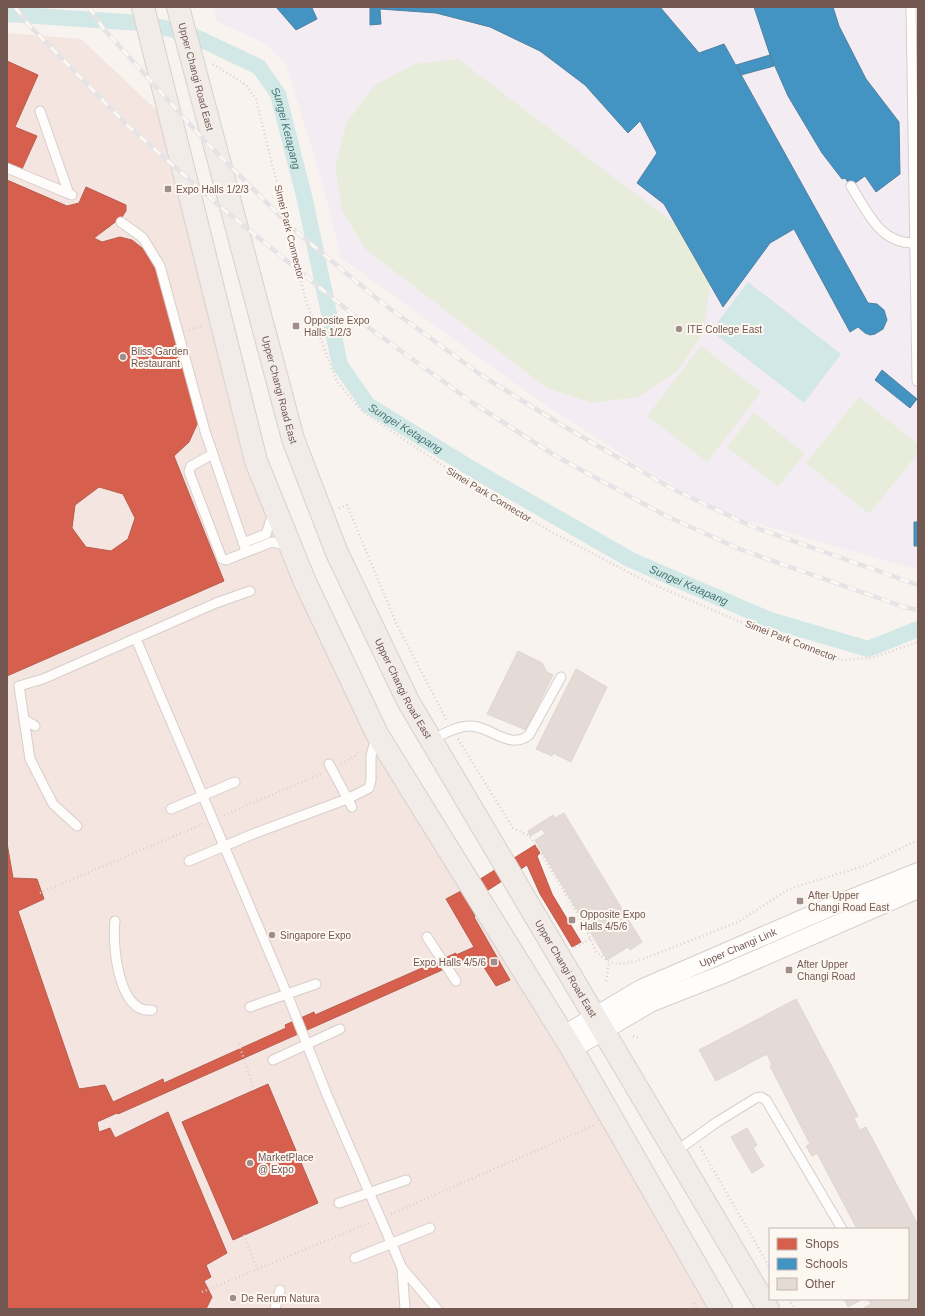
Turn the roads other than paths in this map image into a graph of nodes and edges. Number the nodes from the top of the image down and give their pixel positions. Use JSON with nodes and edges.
{"nodes":[{"id":1,"x":912,"y":7,"type":"edge"},
{"id":2,"x":178,"y":8,"type":"edge"},
{"id":3,"x":144,"y":10,"type":"edge"},
{"id":4,"x":40,"y":111,"type":"dead end"},
{"id":5,"x":7,"y":168,"type":"edge"},
{"id":6,"x":851,"y":186,"type":"dead end"},
{"id":7,"x":120,"y":222,"type":"dead end"},
{"id":8,"x":916,"y":243,"type":"edge"},
{"id":9,"x":917,"y":381,"type":"dead end"},
{"id":10,"x":213,"y":454,"type":"junction"},
{"id":11,"x":275,"y":508,"type":"junction"},
{"id":12,"x":290,"y":546,"type":"junction"},
{"id":13,"x":244,"y":547,"type":"junction"},
{"id":14,"x":250,"y":591,"type":"dead end"},
{"id":15,"x":136,"y":639,"type":"junction"},
{"id":16,"x":561,"y":676,"type":"dead end"},
{"id":17,"x":24,"y":719,"type":"junction"},
{"id":18,"x":36,"y":726,"type":"dead end"},
{"id":19,"x":377,"y":733,"type":"junction"},
{"id":20,"x":431,"y":740,"type":"junction"},
{"id":21,"x":329,"y":764,"type":"dead end"},
{"id":22,"x":235,"y":782,"type":"dead end"},
{"id":23,"x":202,"y":796,"type":"junction"},
{"id":24,"x":349,"y":803,"type":"junction"},
{"id":25,"x":171,"y":809,"type":"dead end"},
{"id":26,"x":77,"y":826,"type":"dead end"},
{"id":27,"x":224,"y":847,"type":"junction"},
{"id":28,"x":189,"y":861,"type":"dead end"},
{"id":29,"x":918,"y":872,"type":"edge"},
{"id":30,"x":918,"y":889,"type":"edge"},
{"id":31,"x":115,"y":921,"type":"dead end"},
{"id":32,"x":427,"y":937,"type":"dead end"},
{"id":33,"x":456,"y":981,"type":"dead end"},
{"id":34,"x":316,"y":984,"type":"dead end"},
{"id":35,"x":287,"y":994,"type":"junction"},
{"id":36,"x":250,"y":1007,"type":"dead end"},
{"id":37,"x":152,"y":1010,"type":"dead end"},
{"id":38,"x":599,"y":1023,"type":"junction"},
{"id":39,"x":340,"y":1029,"type":"dead end"},
{"id":40,"x":568,"y":1042,"type":"junction"},
{"id":41,"x":307,"y":1043,"type":"junction"},
{"id":42,"x":273,"y":1060,"type":"dead end"},
{"id":43,"x":675,"y":1152,"type":"junction"},
{"id":44,"x":406,"y":1180,"type":"dead end"},
{"id":45,"x":370,"y":1192,"type":"junction"},
{"id":46,"x":339,"y":1203,"type":"dead end"},
{"id":47,"x":430,"y":1228,"type":"dead end"},
{"id":48,"x":841,"y":1228,"type":"edge"},
{"id":49,"x":392,"y":1244,"type":"junction"},
{"id":50,"x":355,"y":1258,"type":"dead end"},
{"id":51,"x":402,"y":1268,"type":"junction"},
{"id":52,"x":280,"y":1290,"type":"dead end"},
{"id":53,"x":275,"y":1309,"type":"edge"},
{"id":54,"x":405,"y":1309,"type":"edge"},
{"id":55,"x":438,"y":1309,"type":"edge"},
{"id":56,"x":721,"y":1309,"type":"edge"},
{"id":57,"x":768,"y":1309,"type":"edge"}],
"edges":[{"from":1,"to":8,"type":"lane"},
{"from":2,"to":20,"type":"main road","name":"Upper Changi Road East"},
{"from":3,"to":11,"type":"main road"},
{"from":4,"to":5,"type":"lane"},
{"from":6,"to":8,"type":"lane"},
{"from":7,"to":10,"type":"lane"},
{"from":8,"to":9,"type":"lane"},
{"from":10,"to":13,"type":"lane"},
{"from":10,"to":13,"type":"lane"},
{"from":11,"to":12,"type":"main road"},
{"from":11,"to":13,"type":"lane"},
{"from":12,"to":13,"type":"lane"},
{"from":12,"to":19,"type":"main road"},
{"from":14,"to":15,"type":"lane"},
{"from":15,"to":17,"type":"lane"},
{"from":15,"to":23,"type":"lane"},
{"from":16,"to":20,"type":"lane"},
{"from":17,"to":18,"type":"lane"},
{"from":17,"to":26,"type":"lane"},
{"from":19,"to":24,"type":"lane"},
{"from":19,"to":40,"type":"main road"},
{"from":20,"to":38,"type":"main road","name":"Upper Changi Road East"},
{"from":21,"to":24,"type":"lane"},
{"from":22,"to":23,"type":"lane"},
{"from":23,"to":25,"type":"lane"},
{"from":23,"to":27,"type":"lane"},
{"from":24,"to":27,"type":"lane"},
{"from":27,"to":28,"type":"lane"},
{"from":27,"to":35,"type":"lane"},
{"from":29,"to":38,"type":"street","name":"Upper Changi Link"},
{"from":30,"to":38,"type":"street","name":"Upper Changi Link"},
{"from":31,"to":37,"type":"lane"},
{"from":32,"to":33,"type":"lane"},
{"from":34,"to":35,"type":"lane"},
{"from":35,"to":36,"type":"lane"},
{"from":35,"to":41,"type":"lane"},
{"from":38,"to":40,"type":"street","name":"Upper Changi Link"},
{"from":38,"to":43,"type":"main road","name":"Upper Changi Road East"},
{"from":39,"to":41,"type":"lane"},
{"from":40,"to":56,"type":"main road"},
{"from":41,"to":42,"type":"lane"},
{"from":41,"to":45,"type":"lane"},
{"from":43,"to":48,"type":"lane"},
{"from":43,"to":57,"type":"main road","name":"Upper Changi Road East"},
{"from":44,"to":45,"type":"lane"},
{"from":45,"to":46,"type":"lane"},
{"from":45,"to":49,"type":"lane"},
{"from":47,"to":49,"type":"lane"},
{"from":49,"to":50,"type":"lane"},
{"from":49,"to":51,"type":"lane"},
{"from":51,"to":54,"type":"lane"},
{"from":51,"to":55,"type":"lane"},
{"from":52,"to":53,"type":"lane"}]}
